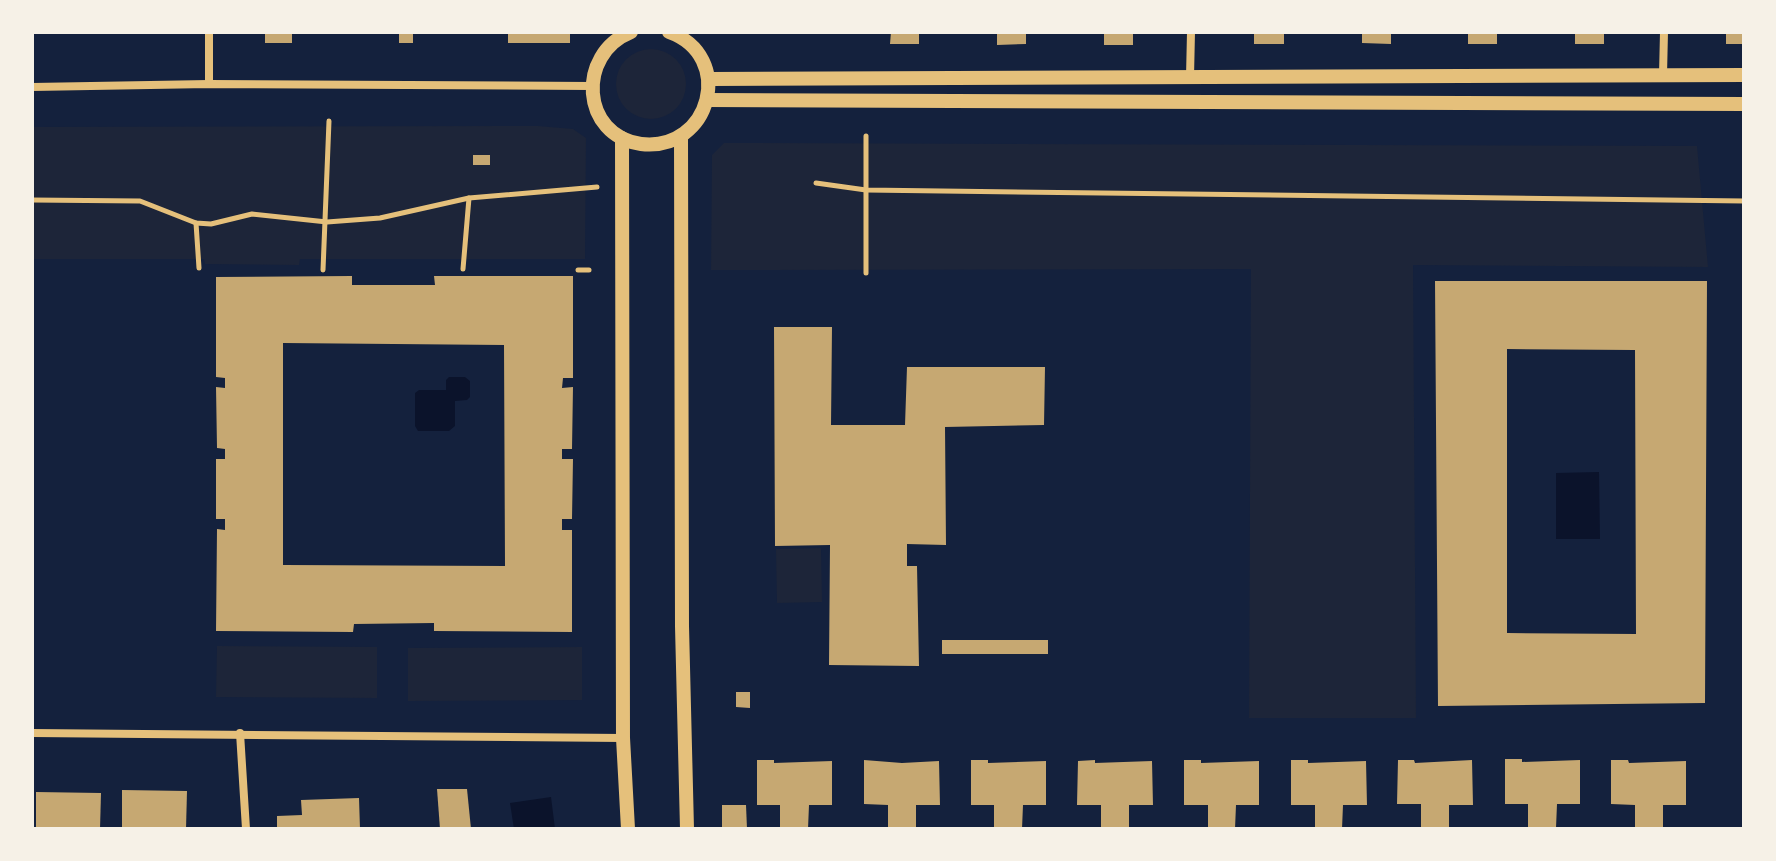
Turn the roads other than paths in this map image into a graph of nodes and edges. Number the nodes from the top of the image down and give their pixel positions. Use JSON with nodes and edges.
{"nodes":[{"id":1,"x":209,"y":32,"type":"edge"},
{"id":2,"x":1191,"y":32,"type":"edge"},
{"id":3,"x":1664,"y":32,"type":"edge"},
{"id":4,"x":623,"y":34,"type":"edge"},
{"id":5,"x":677,"y":34,"type":"edge"},
{"id":6,"x":1663,"y":75,"type":"junction"},
{"id":7,"x":1744,"y":75,"type":"edge"},
{"id":8,"x":1190,"y":77,"type":"junction"},
{"id":9,"x":710,"y":79,"type":"junction"},
{"id":10,"x":209,"y":84,"type":"junction"},
{"id":11,"x":592,"y":86,"type":"junction"},
{"id":12,"x":32,"y":87,"type":"edge"},
{"id":13,"x":707,"y":100,"type":"junction"},
{"id":14,"x":1744,"y":104,"type":"edge"},
{"id":15,"x":681,"y":136,"type":"junction"},
{"id":16,"x":622,"y":138,"type":"junction"},
{"id":17,"x":32,"y":733,"type":"edge"},
{"id":18,"x":240,"y":733,"type":"junction"},
{"id":19,"x":623,"y":738,"type":"junction"},
{"id":20,"x":246,"y":829,"type":"edge"},
{"id":21,"x":628,"y":829,"type":"edge"},
{"id":22,"x":687,"y":829,"type":"edge"}],
"edges":[{"from":1,"to":10,"type":"street"},
{"from":2,"to":8,"type":"street"},
{"from":3,"to":6,"type":"street"},
{"from":4,"to":11,"type":"street"},
{"from":5,"to":9,"type":"street"},
{"from":6,"to":7,"type":"street"},
{"from":6,"to":8,"type":"street"},
{"from":8,"to":9,"type":"street"},
{"from":9,"to":13,"type":"street"},
{"from":10,"to":11,"type":"street"},
{"from":10,"to":12,"type":"street"},
{"from":11,"to":16,"type":"street"},
{"from":13,"to":14,"type":"street"},
{"from":13,"to":15,"type":"street"},
{"from":15,"to":16,"type":"street"},
{"from":15,"to":22,"type":"street"},
{"from":16,"to":19,"type":"street"},
{"from":17,"to":18,"type":"street"},
{"from":18,"to":19,"type":"street"},
{"from":18,"to":20,"type":"street"},
{"from":19,"to":21,"type":"street"}]}
